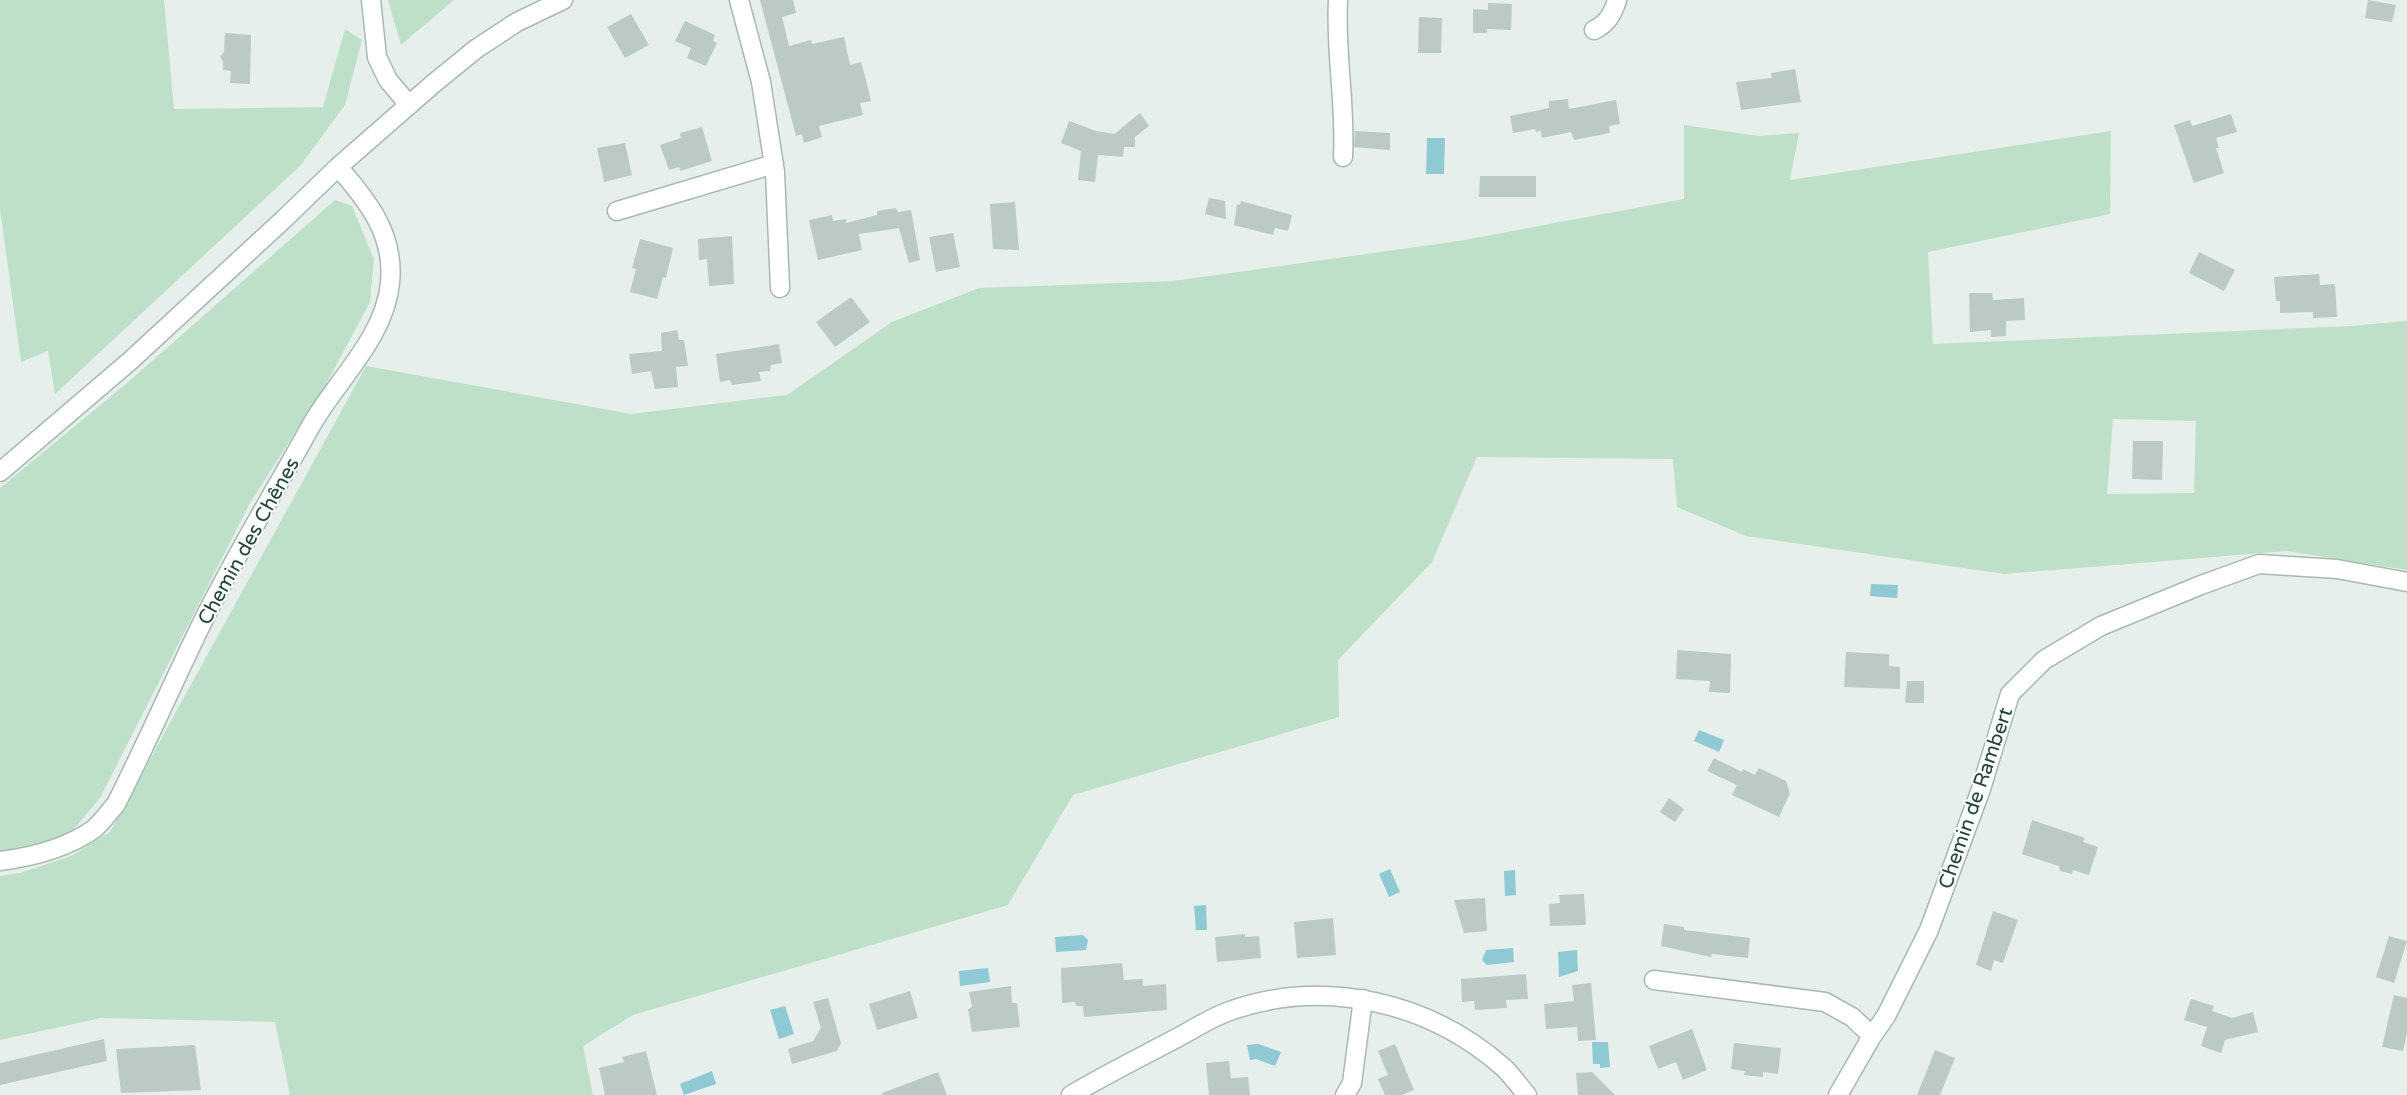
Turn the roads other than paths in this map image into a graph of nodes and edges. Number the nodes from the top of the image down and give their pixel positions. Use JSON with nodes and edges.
{"nodes":[{"id":1,"x":371,"y":0,"type":"edge"},
{"id":2,"x":563,"y":0,"type":"edge"},
{"id":3,"x":740,"y":0,"type":"edge"},
{"id":4,"x":1338,"y":0,"type":"edge"},
{"id":5,"x":1617,"y":0,"type":"edge"},
{"id":6,"x":1594,"y":30,"type":"dead end"},
{"id":7,"x":409,"y":105,"type":"junction"},
{"id":8,"x":1343,"y":157,"type":"dead end"},
{"id":9,"x":774,"y":164,"type":"junction"},
{"id":10,"x":338,"y":167,"type":"junction"},
{"id":11,"x":617,"y":211,"type":"dead end"},
{"id":12,"x":780,"y":288,"type":"dead end"},
{"id":13,"x":0,"y":472,"type":"edge"},
{"id":14,"x":2407,"y":582,"type":"edge"},
{"id":15,"x":0,"y":861,"type":"edge"},
{"id":16,"x":1654,"y":980,"type":"dead end"},
{"id":17,"x":1363,"y":999,"type":"junction"},
{"id":18,"x":1872,"y":1036,"type":"junction"},
{"id":19,"x":1071,"y":1095,"type":"edge"},
{"id":20,"x":1345,"y":1095,"type":"edge"},
{"id":21,"x":1527,"y":1095,"type":"edge"},
{"id":22,"x":1838,"y":1095,"type":"edge"}],
"edges":[{"from":1,"to":7,"type":"street"},
{"from":2,"to":7,"type":"street"},
{"from":3,"to":9,"type":"street"},
{"from":4,"to":8,"type":"street"},
{"from":5,"to":6,"type":"street"},
{"from":7,"to":10,"type":"street"},
{"from":9,"to":11,"type":"street"},
{"from":9,"to":12,"type":"street"},
{"from":10,"to":13,"type":"street"},
{"from":10,"to":15,"type":"street","name":"Chemin des Chênes"},
{"from":14,"to":18,"type":"street","name":"Chemin de Rambert"},
{"from":16,"to":18,"type":"street"},
{"from":17,"to":19,"type":"street"},
{"from":17,"to":20,"type":"street"},
{"from":17,"to":21,"type":"street"},
{"from":18,"to":22,"type":"street","name":"Chemin de Rambert"}]}
